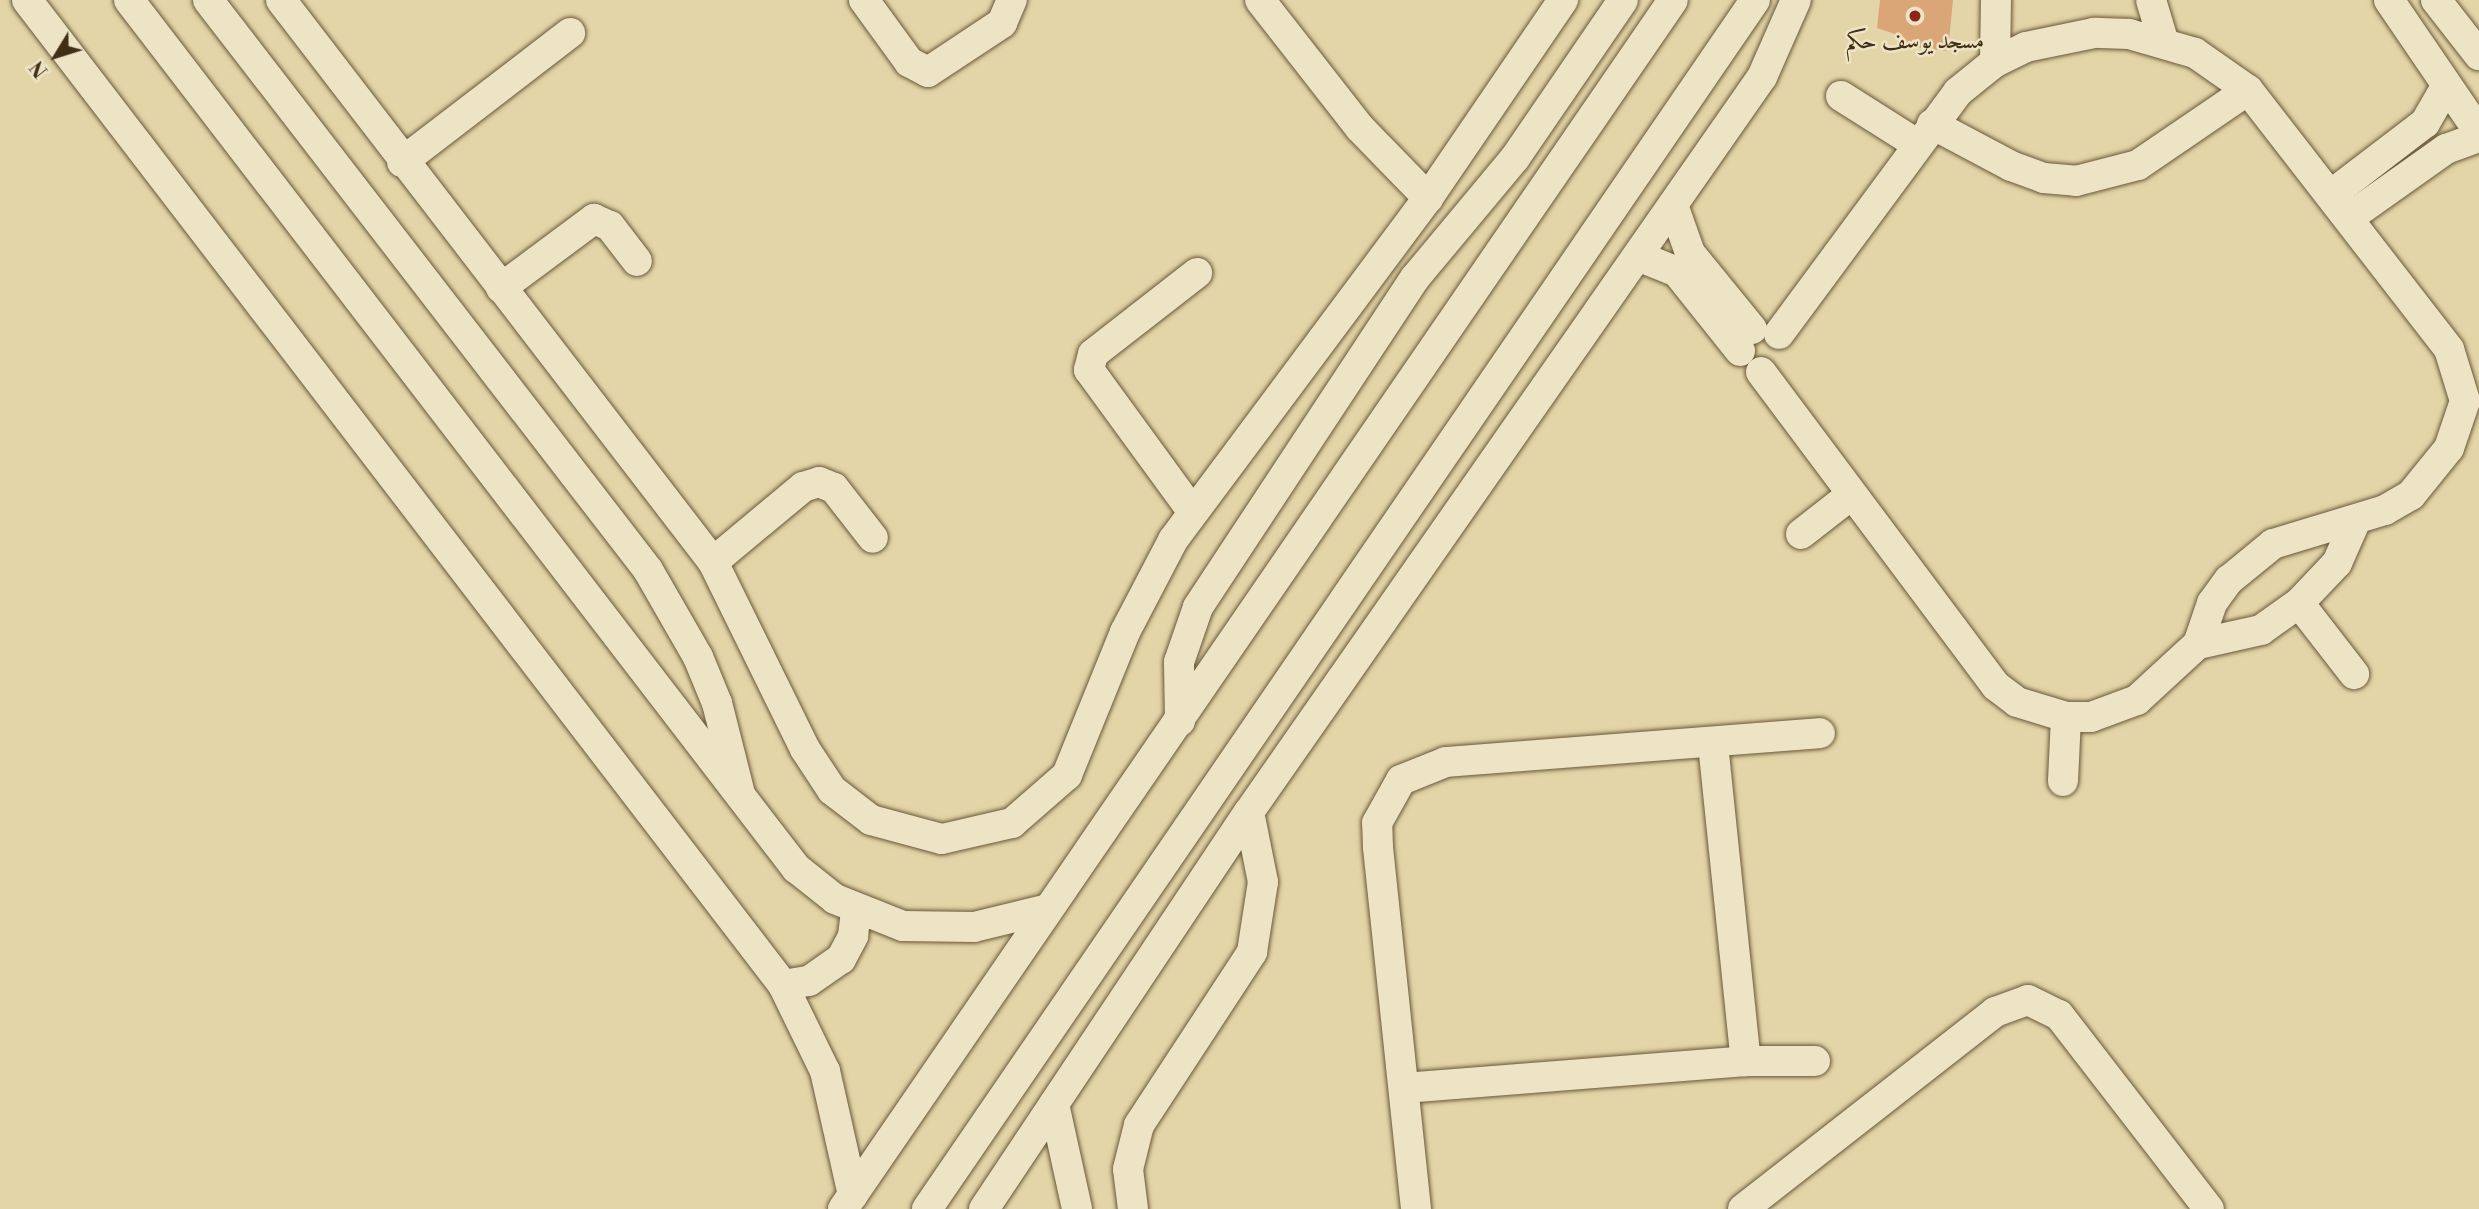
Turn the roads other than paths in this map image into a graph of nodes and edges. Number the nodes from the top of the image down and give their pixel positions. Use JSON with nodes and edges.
{"nodes":[{"id":1,"x":27,"y":0,"type":"edge"},
{"id":2,"x":129,"y":0,"type":"edge"},
{"id":3,"x":208,"y":0,"type":"edge"},
{"id":4,"x":281,"y":0,"type":"edge"},
{"id":5,"x":864,"y":0,"type":"edge"},
{"id":6,"x":1012,"y":0,"type":"edge"},
{"id":7,"x":1260,"y":0,"type":"edge"},
{"id":8,"x":1563,"y":0,"type":"edge"},
{"id":9,"x":1623,"y":0,"type":"edge"},
{"id":10,"x":1673,"y":0,"type":"edge"},
{"id":11,"x":1755,"y":0,"type":"edge"},
{"id":12,"x":1796,"y":0,"type":"edge"},
{"id":13,"x":1996,"y":0,"type":"edge"},
{"id":14,"x":2151,"y":0,"type":"edge"},
{"id":15,"x":2389,"y":0,"type":"edge"},
{"id":16,"x":2436,"y":0,"type":"edge"},
{"id":17,"x":570,"y":33,"type":"dead end"},
{"id":18,"x":2163,"y":40,"type":"junction"},
{"id":19,"x":2479,"y":55,"type":"edge"},
{"id":20,"x":1995,"y":62,"type":"junction"},
{"id":21,"x":2445,"y":89,"type":"junction"},
{"id":22,"x":2248,"y":90,"type":"junction"},
{"id":23,"x":1841,"y":96,"type":"dead end"},
{"id":24,"x":2479,"y":132,"type":"edge"},
{"id":25,"x":1924,"y":134,"type":"junction"},
{"id":26,"x":2479,"y":137,"type":"edge"},
{"id":27,"x":402,"y":162,"type":"junction"},
{"id":28,"x":1428,"y":198,"type":"junction"},
{"id":29,"x":1673,"y":205,"type":"junction"},
{"id":30,"x":2341,"y":206,"type":"junction"},
{"id":31,"x":1637,"y":256,"type":"junction"},
{"id":32,"x":637,"y":261,"type":"dead end"},
{"id":33,"x":1197,"y":273,"type":"dead end"},
{"id":34,"x":501,"y":288,"type":"junction"},
{"id":35,"x":1757,"y":338,"type":"junction"},
{"id":36,"x":1761,"y":372,"type":"junction"},
{"id":37,"x":2472,"y":402,"type":"edge"},
{"id":38,"x":1851,"y":495,"type":"junction"},
{"id":39,"x":1192,"y":511,"type":"junction"},
{"id":40,"x":2356,"y":520,"type":"junction"},
{"id":41,"x":1801,"y":534,"type":"dead end"},
{"id":42,"x":873,"y":538,"type":"dead end"},
{"id":43,"x":713,"y":562,"type":"junction"},
{"id":44,"x":2299,"y":603,"type":"junction"},
{"id":45,"x":2198,"y":644,"type":"junction"},
{"id":46,"x":2354,"y":674,"type":"dead end"},
{"id":47,"x":2066,"y":718,"type":"junction"},
{"id":48,"x":1180,"y":721,"type":"junction"},
{"id":49,"x":1820,"y":733,"type":"dead end"},
{"id":50,"x":1713,"y":744,"type":"junction"},
{"id":51,"x":2063,"y":782,"type":"dead end"},
{"id":52,"x":741,"y":801,"type":"junction"},
{"id":53,"x":1250,"y":812,"type":"junction"},
{"id":54,"x":1148,"y":886,"type":"junction"},
{"id":55,"x":1048,"y":909,"type":"junction"},
{"id":56,"x":856,"y":910,"type":"junction"},
{"id":57,"x":1182,"y":910,"type":"junction"},
{"id":58,"x":783,"y":985,"type":"junction"},
{"id":59,"x":1746,"y":1061,"type":"junction"},
{"id":60,"x":1815,"y":1061,"type":"dead end"},
{"id":61,"x":1404,"y":1088,"type":"junction"},
{"id":62,"x":1054,"y":1104,"type":"junction"},
{"id":63,"x":848,"y":1202,"type":"edge"},
{"id":64,"x":927,"y":1209,"type":"edge"},
{"id":65,"x":984,"y":1209,"type":"edge"},
{"id":66,"x":1077,"y":1209,"type":"edge"},
{"id":67,"x":1133,"y":1209,"type":"edge"},
{"id":68,"x":1416,"y":1209,"type":"edge"},
{"id":69,"x":1743,"y":1209,"type":"edge"},
{"id":70,"x":2209,"y":1209,"type":"edge"}],
"edges":[{"from":1,"to":58,"type":"street"},
{"from":2,"to":52,"type":"street"},
{"from":3,"to":52,"type":"street"},
{"from":4,"to":27,"type":"street"},
{"from":5,"to":6,"type":"street"},
{"from":7,"to":28,"type":"street"},
{"from":8,"to":28,"type":"street"},
{"from":9,"to":48,"type":"street"},
{"from":10,"to":48,"type":"street"},
{"from":11,"to":54,"type":"street"},
{"from":12,"to":29,"type":"street"},
{"from":13,"to":20,"type":"street"},
{"from":14,"to":18,"type":"street"},
{"from":15,"to":21,"type":"street"},
{"from":16,"to":19,"type":"street"},
{"from":17,"to":27,"type":"street"},
{"from":18,"to":20,"type":"street"},
{"from":18,"to":22,"type":"street"},
{"from":20,"to":25,"type":"street"},
{"from":21,"to":24,"type":"street"},
{"from":21,"to":30,"type":"street"},
{"from":22,"to":25,"type":"street"},
{"from":22,"to":30,"type":"street"},
{"from":23,"to":25,"type":"street"},
{"from":25,"to":35,"type":"street"},
{"from":26,"to":30,"type":"street"},
{"from":27,"to":34,"type":"street"},
{"from":28,"to":39,"type":"street"},
{"from":29,"to":31,"type":"street"},
{"from":29,"to":35,"type":"street"},
{"from":30,"to":37,"type":"street"},
{"from":31,"to":35,"type":"street"},
{"from":31,"to":53,"type":"street"},
{"from":32,"to":34,"type":"street"},
{"from":33,"to":39,"type":"street"},
{"from":34,"to":43,"type":"street"},
{"from":35,"to":36,"type":"street"},
{"from":35,"to":36,"type":"street"},
{"from":36,"to":38,"type":"street"},
{"from":37,"to":40,"type":"street"},
{"from":38,"to":41,"type":"street"},
{"from":38,"to":47,"type":"street"},
{"from":39,"to":43,"type":"street"},
{"from":40,"to":44,"type":"street"},
{"from":40,"to":45,"type":"street"},
{"from":42,"to":43,"type":"street"},
{"from":44,"to":45,"type":"street"},
{"from":44,"to":46,"type":"street"},
{"from":45,"to":47,"type":"street"},
{"from":47,"to":51,"type":"street"},
{"from":48,"to":55,"type":"street"},
{"from":49,"to":50,"type":"street"},
{"from":50,"to":59,"type":"street"},
{"from":50,"to":61,"type":"street"},
{"from":52,"to":56,"type":"street"},
{"from":53,"to":57,"type":"street"},
{"from":53,"to":67,"type":"street"},
{"from":54,"to":57,"type":"street"},
{"from":54,"to":64,"type":"street"},
{"from":55,"to":56,"type":"street"},
{"from":55,"to":63,"type":"street"},
{"from":56,"to":58,"type":"street"},
{"from":57,"to":62,"type":"street"},
{"from":58,"to":63,"type":"street"},
{"from":59,"to":60,"type":"street"},
{"from":59,"to":61,"type":"street"},
{"from":61,"to":68,"type":"street"},
{"from":62,"to":65,"type":"street"},
{"from":62,"to":66,"type":"street"},
{"from":69,"to":70,"type":"street"}]}
